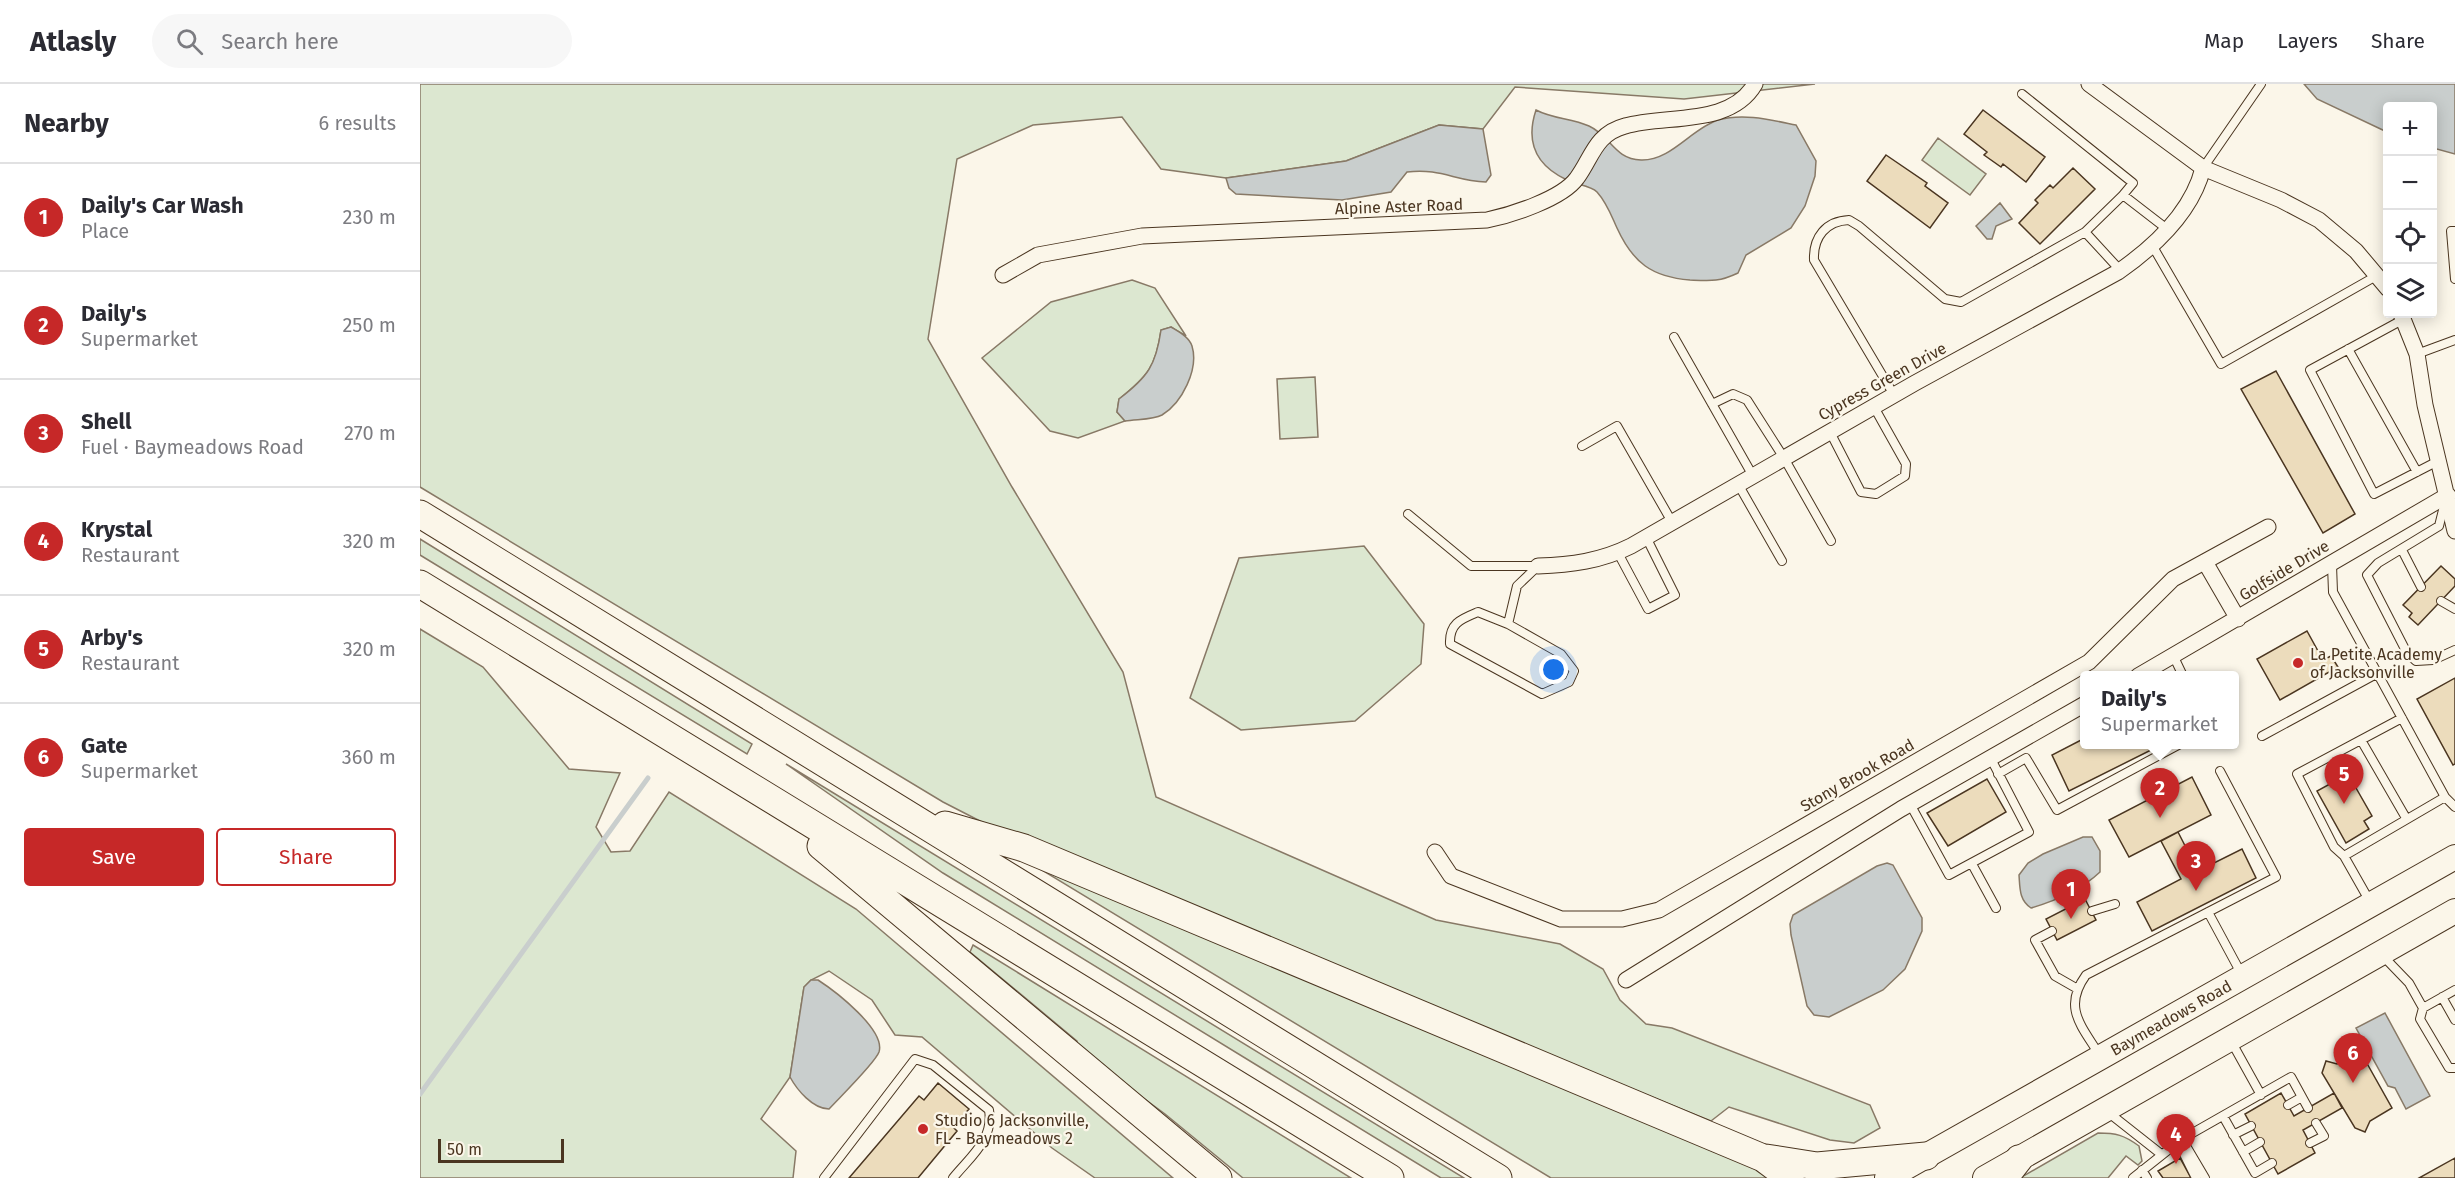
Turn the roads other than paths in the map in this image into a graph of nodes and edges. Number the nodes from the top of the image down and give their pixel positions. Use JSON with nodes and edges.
{"nodes":[{"id":1,"x":1755,"y":84,"type":"edge"},
{"id":2,"x":2261,"y":84,"type":"edge"},
{"id":3,"x":2094,"y":86,"type":"edge"},
{"id":4,"x":2022,"y":94,"type":"dead end"},
{"id":5,"x":2203,"y":168,"type":"junction"},
{"id":6,"x":2123,"y":195,"type":"junction"},
{"id":7,"x":2167,"y":229,"type":"junction"},
{"id":8,"x":2455,"y":231,"type":"edge"},
{"id":9,"x":2085,"y":232,"type":"junction"},
{"id":10,"x":2152,"y":245,"type":"junction"},
{"id":11,"x":2120,"y":270,"type":"junction"},
{"id":12,"x":1003,"y":275,"type":"dead end"},
{"id":13,"x":2378,"y":275,"type":"junction"},
{"id":14,"x":2455,"y":279,"type":"edge"},
{"id":15,"x":2383,"y":282,"type":"edge"},
{"id":16,"x":2400,"y":318,"type":"edge"},
{"id":17,"x":2404,"y":318,"type":"edge"},
{"id":18,"x":1674,"y":337,"type":"dead end"},
{"id":19,"x":2455,"y":340,"type":"edge"},
{"id":20,"x":2348,"y":349,"type":"junction"},
{"id":21,"x":2417,"y":354,"type":"junction"},
{"id":22,"x":1894,"y":395,"type":"junction"},
{"id":23,"x":1712,"y":404,"type":"junction"},
{"id":24,"x":1874,"y":407,"type":"junction"},
{"id":25,"x":1830,"y":432,"type":"junction"},
{"id":26,"x":1582,"y":446,"type":"dead end"},
{"id":27,"x":1784,"y":458,"type":"junction"},
{"id":28,"x":2438,"y":461,"type":"junction"},
{"id":29,"x":2417,"y":472,"type":"junction"},
{"id":30,"x":1753,"y":476,"type":"junction"},
{"id":31,"x":1738,"y":484,"type":"junction"},
{"id":32,"x":2451,"y":498,"type":"edge"},
{"id":33,"x":420,"y":514,"type":"edge"},
{"id":34,"x":1408,"y":514,"type":"dead end"},
{"id":35,"x":1672,"y":522,"type":"junction"},
{"id":36,"x":2268,"y":527,"type":"dead end"},
{"id":37,"x":2455,"y":531,"type":"edge"},
{"id":38,"x":1646,"y":537,"type":"junction"},
{"id":39,"x":1831,"y":540,"type":"dead end"},
{"id":40,"x":2402,"y":550,"type":"junction"},
{"id":41,"x":1618,"y":553,"type":"junction"},
{"id":42,"x":1782,"y":561,"type":"dead end"},
{"id":43,"x":2205,"y":562,"type":"junction"},
{"id":44,"x":2332,"y":565,"type":"junction"},
{"id":45,"x":1538,"y":566,"type":"junction"},
{"id":46,"x":420,"y":584,"type":"edge"},
{"id":47,"x":2421,"y":586,"type":"dead end"},
{"id":48,"x":2441,"y":601,"type":"dead end"},
{"id":49,"x":2455,"y":609,"type":"edge"},
{"id":50,"x":2238,"y":619,"type":"junction"},
{"id":51,"x":1508,"y":624,"type":"junction"},
{"id":52,"x":2455,"y":650,"type":"edge"},
{"id":53,"x":2173,"y":654,"type":"junction"},
{"id":54,"x":2145,"y":671,"type":"edge"},
{"id":55,"x":2181,"y":671,"type":"edge"},
{"id":56,"x":2378,"y":673,"type":"junction"},
{"id":57,"x":2080,"y":707,"type":"edge"},
{"id":58,"x":2402,"y":718,"type":"junction"},
{"id":59,"x":2262,"y":736,"type":"dead end"},
{"id":60,"x":2361,"y":740,"type":"junction"},
{"id":61,"x":2019,"y":743,"type":"junction"},
{"id":62,"x":2171,"y":749,"type":"edge"},
{"id":63,"x":2026,"y":758,"type":"junction"},
{"id":64,"x":1991,"y":759,"type":"junction"},
{"id":65,"x":2220,"y":771,"type":"dead end"},
{"id":66,"x":1998,"y":774,"type":"junction"},
{"id":67,"x":749,"y":785,"type":"junction"},
{"id":68,"x":2445,"y":797,"type":"junction"},
{"id":69,"x":1910,"y":804,"type":"junction"},
{"id":70,"x":2455,"y":807,"type":"edge"},
{"id":71,"x":913,"y":815,"type":"junction"},
{"id":72,"x":2406,"y":818,"type":"junction"},
{"id":73,"x":1435,"y":852,"type":"dead end"},
{"id":74,"x":2344,"y":856,"type":"junction"},
{"id":75,"x":2455,"y":857,"type":"edge"},
{"id":76,"x":1972,"y":864,"type":"junction"},
{"id":77,"x":2115,"y":904,"type":"dead end"},
{"id":78,"x":2371,"y":904,"type":"junction"},
{"id":79,"x":1996,"y":908,"type":"dead end"},
{"id":80,"x":2092,"y":911,"type":"dead end"},
{"id":81,"x":2455,"y":911,"type":"edge"},
{"id":82,"x":2208,"y":912,"type":"junction"},
{"id":83,"x":2052,"y":931,"type":"dead end"},
{"id":84,"x":2381,"y":954,"type":"junction"},
{"id":85,"x":2243,"y":977,"type":"junction"},
{"id":86,"x":1626,"y":980,"type":"dead end"},
{"id":87,"x":2076,"y":988,"type":"junction"},
{"id":88,"x":2455,"y":990,"type":"edge"},
{"id":89,"x":2442,"y":997,"type":"junction"},
{"id":90,"x":2423,"y":1008,"type":"junction"},
{"id":91,"x":2455,"y":1020,"type":"edge"},
{"id":92,"x":2230,"y":1040,"type":"junction"},
{"id":93,"x":2101,"y":1057,"type":"junction"},
{"id":94,"x":2455,"y":1068,"type":"edge"},
{"id":95,"x":2261,"y":1095,"type":"junction"},
{"id":96,"x":2302,"y":1097,"type":"junction"},
{"id":97,"x":2288,"y":1105,"type":"dead end"},
{"id":98,"x":2308,"y":1108,"type":"dead end"},
{"id":99,"x":2106,"y":1110,"type":"junction"},
{"id":100,"x":2223,"y":1116,"type":"junction"},
{"id":101,"x":2316,"y":1123,"type":"dead end"},
{"id":102,"x":2251,"y":1126,"type":"dead end"},
{"id":103,"x":2234,"y":1135,"type":"junction"},
{"id":104,"x":2180,"y":1141,"type":"junction"},
{"id":105,"x":2260,"y":1142,"type":"dead end"},
{"id":106,"x":2310,"y":1143,"type":"dead end"},
{"id":107,"x":2243,"y":1152,"type":"junction"},
{"id":108,"x":2161,"y":1154,"type":"junction"},
{"id":109,"x":1926,"y":1156,"type":"junction"},
{"id":110,"x":1763,"y":1158,"type":"junction"},
{"id":111,"x":2272,"y":1163,"type":"dead end"},
{"id":112,"x":2012,"y":1168,"type":"edge"},
{"id":113,"x":2142,"y":1170,"type":"junction"},
{"id":114,"x":824,"y":1178,"type":"edge"},
{"id":115,"x":953,"y":1178,"type":"edge"},
{"id":116,"x":1218,"y":1178,"type":"edge"},
{"id":117,"x":1390,"y":1178,"type":"edge"},
{"id":118,"x":1498,"y":1178,"type":"edge"},
{"id":119,"x":1790,"y":1178,"type":"edge"},
{"id":120,"x":1887,"y":1178,"type":"edge"},
{"id":121,"x":1985,"y":1178,"type":"edge"},
{"id":122,"x":2133,"y":1178,"type":"edge"},
{"id":123,"x":2147,"y":1178,"type":"edge"},
{"id":124,"x":2196,"y":1178,"type":"edge"},
{"id":125,"x":2205,"y":1178,"type":"edge"}],
"edges":[{"from":1,"to":12,"type":"street","name":"Alpine Aster Road"},
{"from":2,"to":5,"type":"lane"},
{"from":3,"to":5,"type":"street"},
{"from":4,"to":6,"type":"lane"},
{"from":5,"to":7,"type":"street","name":"Cypress Green Drive"},
{"from":5,"to":13,"type":"street"},
{"from":6,"to":7,"type":"lane"},
{"from":6,"to":9,"type":"lane"},
{"from":7,"to":10,"type":"street","name":"Cypress Green Drive"},
{"from":8,"to":14,"type":"lane"},
{"from":9,"to":11,"type":"lane"},
{"from":9,"to":22,"type":"lane"},
{"from":10,"to":11,"type":"street","name":"Cypress Green Drive"},
{"from":10,"to":13,"type":"lane"},
{"from":11,"to":22,"type":"street","name":"Cypress Green Drive"},
{"from":13,"to":15,"type":"street"},
{"from":16,"to":20,"type":"lane"},
{"from":17,"to":21,"type":"street"},
{"from":18,"to":23,"type":"lane"},
{"from":19,"to":21,"type":"lane"},
{"from":20,"to":29,"type":"lane"},
{"from":20,"to":29,"type":"lane"},
{"from":21,"to":28,"type":"street"},
{"from":22,"to":24,"type":"street","name":"Cypress Green Drive"},
{"from":23,"to":27,"type":"lane"},
{"from":23,"to":30,"type":"lane"},
{"from":24,"to":25,"type":"street","name":"Cypress Green Drive"},
{"from":24,"to":25,"type":"lane"},
{"from":25,"to":27,"type":"street","name":"Cypress Green Drive"},
{"from":26,"to":35,"type":"lane"},
{"from":27,"to":30,"type":"street","name":"Cypress Green Drive"},
{"from":27,"to":39,"type":"lane"},
{"from":28,"to":29,"type":"lane"},
{"from":28,"to":32,"type":"street"},
{"from":30,"to":31,"type":"street","name":"Cypress Green Drive"},
{"from":31,"to":35,"type":"street","name":"Cypress Green Drive"},
{"from":31,"to":42,"type":"lane"},
{"from":32,"to":37,"type":"street"},
{"from":32,"to":40,"type":"lane"},
{"from":32,"to":44,"type":"street","name":"Golfside Drive"},
{"from":33,"to":71,"type":"highway"},
{"from":34,"to":45,"type":"lane"},
{"from":35,"to":38,"type":"street","name":"Cypress Green Drive"},
{"from":36,"to":43,"type":"street","name":"Stony Brook Road"},
{"from":38,"to":41,"type":"street","name":"Cypress Green Drive"},
{"from":38,"to":41,"type":"lane"},
{"from":40,"to":47,"type":"lane"},
{"from":40,"to":52,"type":"lane"},
{"from":41,"to":45,"type":"street","name":"Cypress Green Drive"},
{"from":43,"to":50,"type":"street"},
{"from":43,"to":73,"type":"street","name":"Stony Brook Road"},
{"from":44,"to":50,"type":"street","name":"Golfside Drive"},
{"from":44,"to":56,"type":"lane"},
{"from":45,"to":51,"type":"lane"},
{"from":46,"to":67,"type":"highway"},
{"from":48,"to":49,"type":"lane"},
{"from":50,"to":53,"type":"street","name":"Golfside Drive"},
{"from":51,"to":51,"type":"lane"},
{"from":53,"to":54,"type":"street","name":"Golfside Drive"},
{"from":53,"to":55,"type":"lane"},
{"from":56,"to":58,"type":"lane"},
{"from":56,"to":59,"type":"lane"},
{"from":57,"to":61,"type":"street"},
{"from":58,"to":60,"type":"lane"},
{"from":58,"to":68,"type":"lane"},
{"from":60,"to":72,"type":"lane"},
{"from":60,"to":74,"type":"lane"},
{"from":61,"to":63,"type":"lane"},
{"from":61,"to":64,"type":"street"},
{"from":62,"to":63,"type":"lane"},
{"from":63,"to":66,"type":"lane"},
{"from":64,"to":66,"type":"lane"},
{"from":64,"to":69,"type":"street"},
{"from":65,"to":82,"type":"lane"},
{"from":66,"to":76,"type":"lane"},
{"from":67,"to":116,"type":"highway"},
{"from":67,"to":117,"type":"highway"},
{"from":68,"to":70,"type":"lane"},
{"from":68,"to":72,"type":"lane"},
{"from":69,"to":76,"type":"lane"},
{"from":69,"to":86,"type":"street"},
{"from":71,"to":110,"type":"highway"},
{"from":71,"to":118,"type":"highway"},
{"from":72,"to":74,"type":"lane"},
{"from":74,"to":78,"type":"lane"},
{"from":75,"to":78,"type":"main road","name":"Baymeadows Road"},
{"from":76,"to":79,"type":"lane"},
{"from":77,"to":80,"type":"lane"},
{"from":78,"to":85,"type":"main road","name":"Baymeadows Road"},
{"from":81,"to":84,"type":"main road"},
{"from":82,"to":85,"type":"lane"},
{"from":82,"to":87,"type":"lane"},
{"from":83,"to":87,"type":"lane"},
{"from":84,"to":90,"type":"lane"},
{"from":84,"to":92,"type":"main road"},
{"from":85,"to":93,"type":"main road","name":"Baymeadows Road"},
{"from":87,"to":93,"type":"lane"},
{"from":88,"to":89,"type":"lane"},
{"from":89,"to":90,"type":"lane"},
{"from":89,"to":91,"type":"lane"},
{"from":90,"to":94,"type":"lane"},
{"from":92,"to":95,"type":"lane"},
{"from":92,"to":99,"type":"main road"},
{"from":93,"to":109,"type":"main road","name":"Baymeadows Road"},
{"from":95,"to":96,"type":"lane"},
{"from":95,"to":100,"type":"lane"},
{"from":96,"to":97,"type":"lane"},
{"from":96,"to":98,"type":"lane"},
{"from":99,"to":108,"type":"lane"},
{"from":99,"to":112,"type":"main road"},
{"from":100,"to":103,"type":"lane"},
{"from":100,"to":104,"type":"lane"},
{"from":101,"to":106,"type":"lane"},
{"from":102,"to":103,"type":"lane"},
{"from":103,"to":107,"type":"lane"},
{"from":104,"to":108,"type":"lane"},
{"from":104,"to":124,"type":"lane"},
{"from":104,"to":125,"type":"lane"},
{"from":105,"to":107,"type":"lane"},
{"from":107,"to":111,"type":"lane"},
{"from":108,"to":113,"type":"lane"},
{"from":109,"to":110,"type":"highway"},
{"from":109,"to":120,"type":"main road","name":"Baymeadows Road"},
{"from":110,"to":119,"type":"highway"},
{"from":112,"to":121,"type":"main road"},
{"from":113,"to":122,"type":"lane"},
{"from":113,"to":123,"type":"lane"},
{"from":114,"to":115,"type":"lane"}]}
